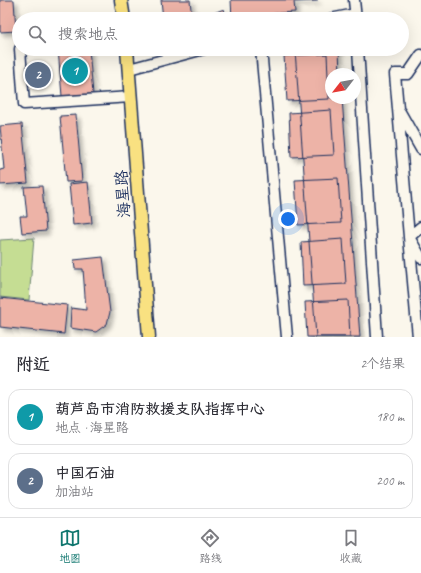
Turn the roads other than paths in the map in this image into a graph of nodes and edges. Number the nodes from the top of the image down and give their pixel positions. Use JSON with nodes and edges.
{"nodes":[{"id":1,"x":121,"y":0,"type":"edge"},
{"id":2,"x":354,"y":0,"type":"edge"},
{"id":3,"x":123,"y":12,"type":"edge"},
{"id":4,"x":356,"y":12,"type":"edge"},
{"id":5,"x":421,"y":55,"type":"edge"},
{"id":6,"x":21,"y":56,"type":"edge"},
{"id":7,"x":128,"y":56,"type":"edge"},
{"id":8,"x":178,"y":56,"type":"edge"},
{"id":9,"x":262,"y":56,"type":"edge"},
{"id":10,"x":358,"y":56,"type":"edge"},
{"id":11,"x":129,"y":69,"type":"junction"},
{"id":12,"x":131,"y":97,"type":"junction"},
{"id":13,"x":398,"y":109,"type":"junction"},
{"id":14,"x":421,"y":149,"type":"edge"},
{"id":15,"x":421,"y":227,"type":"edge"},
{"id":16,"x":409,"y":237,"type":"junction"},
{"id":17,"x":421,"y":258,"type":"edge"},
{"id":18,"x":149,"y":337,"type":"edge"},
{"id":19,"x":287,"y":337,"type":"edge"},
{"id":20,"x":377,"y":337,"type":"edge"},
{"id":21,"x":418,"y":337,"type":"edge"}],
"edges":[{"from":1,"to":3,"type":"main road"},
{"from":2,"to":4,"type":"street"},
{"from":5,"to":13,"type":"street"},
{"from":6,"to":12,"type":"street"},
{"from":7,"to":11,"type":"main road","name":"海星路"},
{"from":8,"to":11,"type":"street"},
{"from":9,"to":19,"type":"street"},
{"from":10,"to":20,"type":"street"},
{"from":11,"to":12,"type":"main road","name":"海星路"},
{"from":12,"to":18,"type":"main road","name":"海星路"},
{"from":13,"to":14,"type":"street"},
{"from":13,"to":16,"type":"street"},
{"from":15,"to":16,"type":"street"},
{"from":16,"to":17,"type":"street"},
{"from":16,"to":21,"type":"street"}]}
